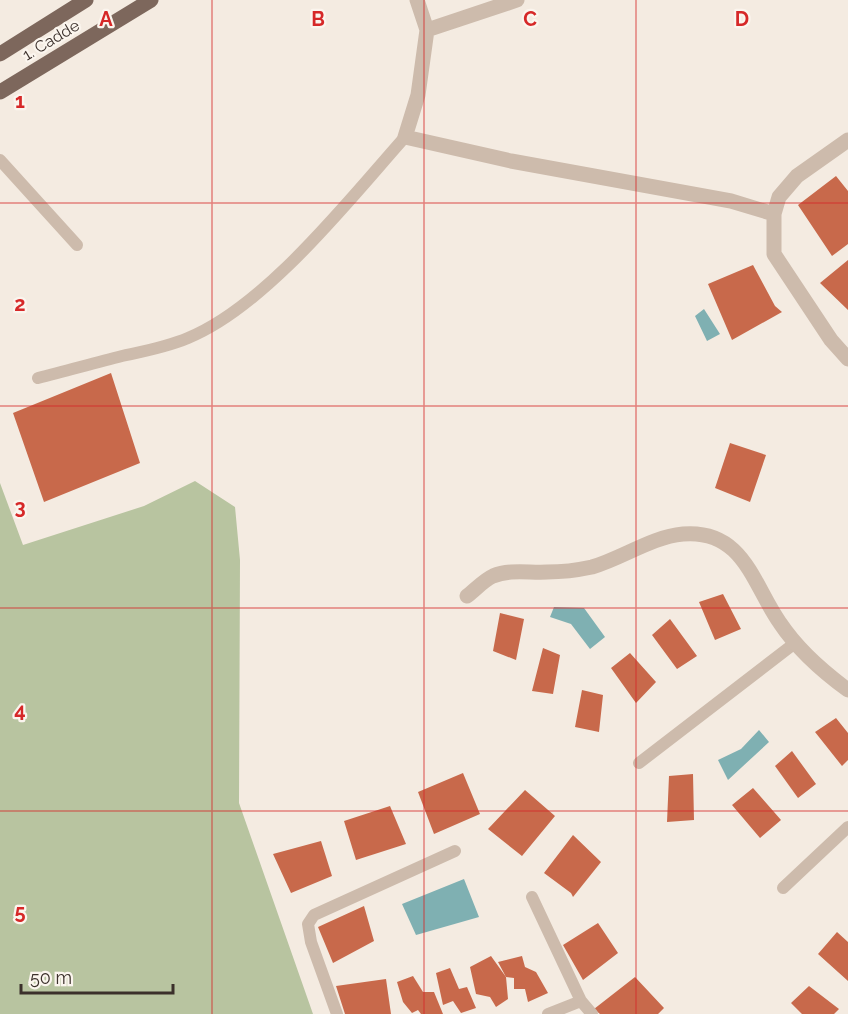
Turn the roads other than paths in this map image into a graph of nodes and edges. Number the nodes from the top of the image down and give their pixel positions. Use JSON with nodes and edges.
{"nodes":[{"id":1,"x":86,"y":0,"type":"edge"},
{"id":2,"x":151,"y":0,"type":"edge"},
{"id":3,"x":417,"y":0,"type":"edge"},
{"id":4,"x":518,"y":0,"type":"edge"},
{"id":5,"x":427,"y":30,"type":"junction"},
{"id":6,"x":0,"y":54,"type":"edge"},
{"id":7,"x":0,"y":92,"type":"edge"},
{"id":8,"x":405,"y":137,"type":"junction"},
{"id":9,"x":848,"y":140,"type":"edge"},
{"id":10,"x":0,"y":160,"type":"edge"},
{"id":11,"x":774,"y":214,"type":"junction"},
{"id":12,"x":77,"y":245,"type":"dead end"},
{"id":13,"x":848,"y":359,"type":"edge"},
{"id":14,"x":38,"y":378,"type":"dead end"},
{"id":15,"x":467,"y":596,"type":"dead end"},
{"id":16,"x":795,"y":643,"type":"junction"},
{"id":17,"x":848,"y":690,"type":"edge"},
{"id":18,"x":639,"y":763,"type":"dead end"},
{"id":19,"x":848,"y":827,"type":"edge"},
{"id":20,"x":455,"y":851,"type":"dead end"},
{"id":21,"x":783,"y":888,"type":"dead end"},
{"id":22,"x":532,"y":897,"type":"dead end"},
{"id":23,"x":581,"y":1001,"type":"junction"},
{"id":24,"x":337,"y":1014,"type":"edge"},
{"id":25,"x":548,"y":1014,"type":"edge"},
{"id":26,"x":592,"y":1014,"type":"edge"}],
"edges":[{"from":1,"to":6,"type":"main road","name":"1. Cadde"},
{"from":2,"to":7,"type":"main road","name":"1. Cadde"},
{"from":3,"to":5,"type":"street"},
{"from":4,"to":5,"type":"street"},
{"from":5,"to":8,"type":"street"},
{"from":8,"to":11,"type":"street"},
{"from":8,"to":14,"type":"lane"},
{"from":9,"to":11,"type":"street"},
{"from":10,"to":12,"type":"lane"},
{"from":11,"to":13,"type":"street"},
{"from":15,"to":16,"type":"street"},
{"from":16,"to":17,"type":"street"},
{"from":16,"to":18,"type":"lane"},
{"from":19,"to":21,"type":"lane"},
{"from":20,"to":24,"type":"lane"},
{"from":22,"to":23,"type":"lane"},
{"from":23,"to":25,"type":"lane"},
{"from":23,"to":26,"type":"lane"}]}
